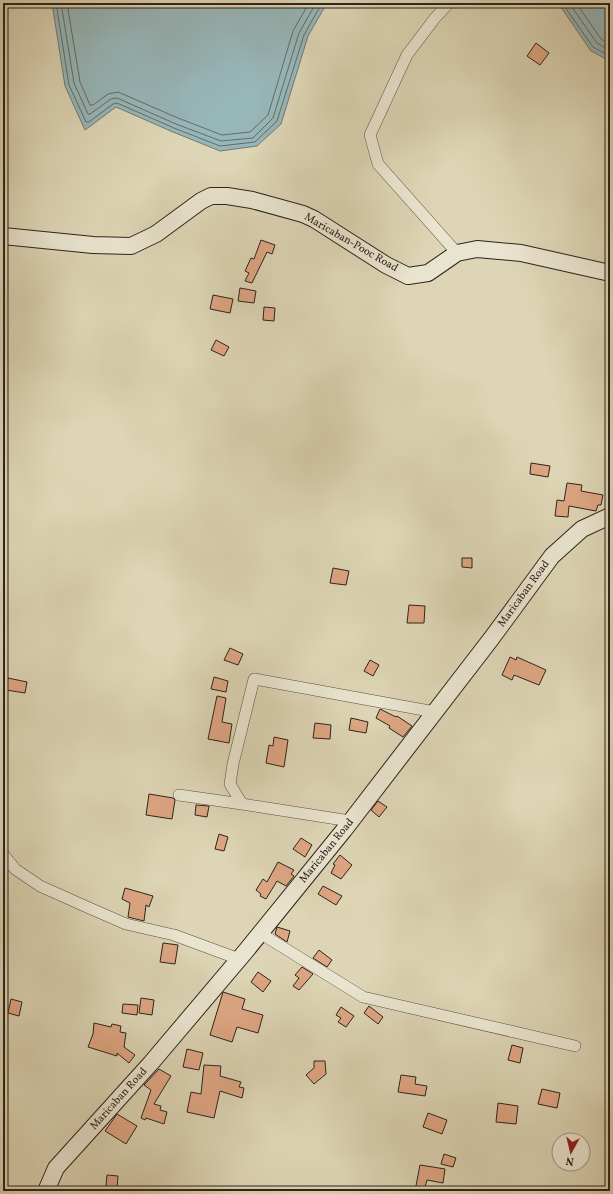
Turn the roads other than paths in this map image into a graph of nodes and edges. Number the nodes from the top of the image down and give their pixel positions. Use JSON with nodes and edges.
{"nodes":[{"id":1,"x":449,"y":3,"type":"edge"},
{"id":2,"x":3,"y":236,"type":"edge"},
{"id":3,"x":457,"y":253,"type":"junction"},
{"id":4,"x":610,"y":273,"type":"edge"},
{"id":5,"x":610,"y":516,"type":"edge"},
{"id":6,"x":435,"y":712,"type":"junction"},
{"id":7,"x":179,"y":795,"type":"dead end"},
{"id":8,"x":242,"y":804,"type":"junction"},
{"id":9,"x":350,"y":822,"type":"junction"},
{"id":10,"x":3,"y":854,"type":"edge"},
{"id":11,"x":260,"y":933,"type":"junction"},
{"id":12,"x":238,"y":960,"type":"junction"},
{"id":13,"x":575,"y":1046,"type":"dead end"},
{"id":14,"x":46,"y":1191,"type":"edge"}],
"edges":[{"from":1,"to":3,"type":"street"},
{"from":2,"to":3,"type":"street","name":"Maricaban-Pooc Road"},
{"from":3,"to":4,"type":"street","name":"Maricaban-Pooc Road"},
{"from":5,"to":6,"type":"street","name":"Maricaban Road"},
{"from":6,"to":8,"type":"street"},
{"from":6,"to":9,"type":"street","name":"Maricaban Road"},
{"from":7,"to":8,"type":"street"},
{"from":8,"to":9,"type":"street"},
{"from":9,"to":11,"type":"street","name":"Maricaban Road"},
{"from":10,"to":12,"type":"street"},
{"from":11,"to":12,"type":"street","name":"Maricaban Road"},
{"from":11,"to":13,"type":"street"},
{"from":12,"to":14,"type":"street","name":"Maricaban Road"}]}
